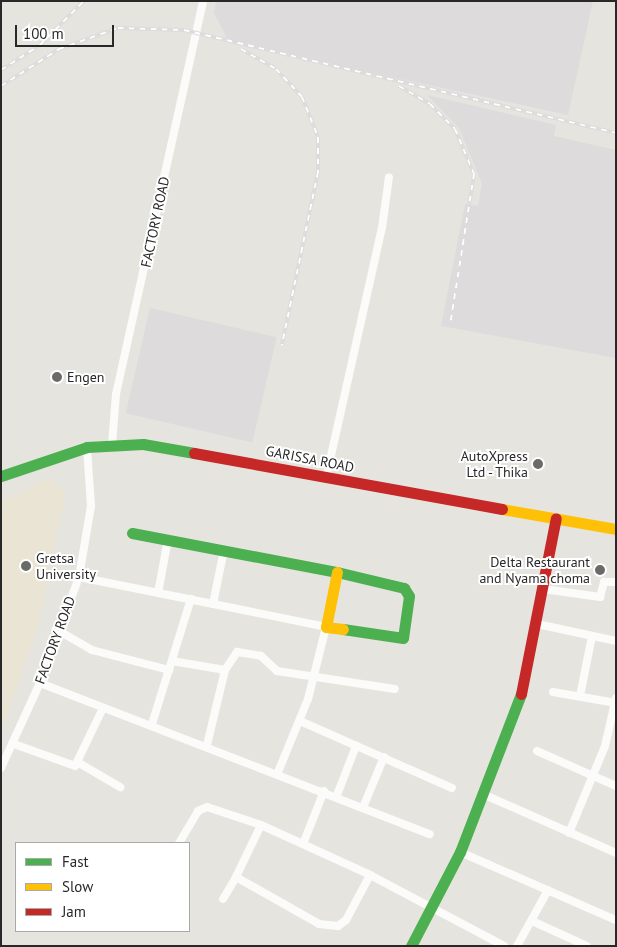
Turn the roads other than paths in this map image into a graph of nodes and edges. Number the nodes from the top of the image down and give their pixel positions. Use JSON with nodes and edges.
{"nodes":[{"id":1,"x":203,"y":1,"type":"edge"},
{"id":2,"x":389,"y":177,"type":"dead end"},
{"id":3,"x":112,"y":444,"type":"junction"},
{"id":4,"x":87,"y":447,"type":"junction"},
{"id":5,"x":1,"y":476,"type":"edge"},
{"id":6,"x":326,"y":478,"type":"junction"},
{"id":7,"x":556,"y":518,"type":"junction"},
{"id":8,"x":616,"y":529,"type":"edge"},
{"id":9,"x":132,"y":533,"type":"dead end"},
{"id":10,"x":168,"y":540,"type":"junction"},
{"id":11,"x":224,"y":550,"type":"junction"},
{"id":12,"x":337,"y":572,"type":"junction"},
{"id":13,"x":79,"y":577,"type":"junction"},
{"id":14,"x":616,"y":582,"type":"edge"},
{"id":15,"x":543,"y":589,"type":"junction"},
{"id":16,"x":158,"y":593,"type":"junction"},
{"id":17,"x":191,"y":599,"type":"junction"},
{"id":18,"x":213,"y":604,"type":"junction"},
{"id":19,"x":537,"y":624,"type":"junction"},
{"id":20,"x":326,"y":627,"type":"junction"},
{"id":21,"x":58,"y":631,"type":"junction"},
{"id":22,"x":592,"y":636,"type":"junction"},
{"id":23,"x":616,"y":641,"type":"edge"},
{"id":24,"x":172,"y":661,"type":"junction"},
{"id":25,"x":169,"y":670,"type":"junction"},
{"id":26,"x":225,"y":670,"type":"junction"},
{"id":27,"x":315,"y":676,"type":"junction"},
{"id":28,"x":40,"y":683,"type":"junction"},
{"id":29,"x":395,"y":689,"type":"dead end"},
{"id":30,"x":553,"y":692,"type":"dead end"},
{"id":31,"x":580,"y":696,"type":"junction"},
{"id":32,"x":615,"y":701,"type":"edge"},
{"id":33,"x":103,"y":708,"type":"junction"},
{"id":34,"x":300,"y":721,"type":"junction"},
{"id":35,"x":152,"y":724,"type":"junction"},
{"id":36,"x":14,"y":744,"type":"junction"},
{"id":37,"x":207,"y":745,"type":"junction"},
{"id":38,"x":356,"y":746,"type":"junction"},
{"id":39,"x":537,"y":751,"type":"dead end"},
{"id":40,"x":384,"y":757,"type":"junction"},
{"id":41,"x":79,"y":763,"type":"junction"},
{"id":42,"x":1,"y":768,"type":"edge"},
{"id":43,"x":278,"y":772,"type":"junction"},
{"id":44,"x":592,"y":776,"type":"junction"},
{"id":45,"x":616,"y":786,"type":"edge"},
{"id":46,"x":120,"y":787,"type":"dead end"},
{"id":47,"x":452,"y":788,"type":"dead end"},
{"id":48,"x":324,"y":791,"type":"junction"},
{"id":49,"x":337,"y":795,"type":"junction"},
{"id":50,"x":485,"y":795,"type":"junction"},
{"id":51,"x":364,"y":805,"type":"junction"},
{"id":52,"x":261,"y":825,"type":"junction"},
{"id":53,"x":569,"y":832,"type":"junction"},
{"id":54,"x":430,"y":834,"type":"dead end"},
{"id":55,"x":180,"y":842,"type":"edge"},
{"id":56,"x":303,"y":844,"type":"junction"},
{"id":57,"x":460,"y":852,"type":"junction"},
{"id":58,"x":616,"y":853,"type":"edge"},
{"id":59,"x":370,"y":874,"type":"junction"},
{"id":60,"x":236,"y":877,"type":"junction"},
{"id":61,"x":548,"y":890,"type":"junction"},
{"id":62,"x":223,"y":899,"type":"dead end"},
{"id":63,"x":432,"y":906,"type":"junction"},
{"id":64,"x":616,"y":920,"type":"edge"},
{"id":65,"x":532,"y":921,"type":"junction"},
{"id":66,"x":411,"y":946,"type":"edge"},
{"id":67,"x":504,"y":946,"type":"edge"},
{"id":68,"x":516,"y":946,"type":"edge"},
{"id":69,"x":587,"y":946,"type":"edge"}],
"edges":[{"from":1,"to":3,"type":"street","name":"FACTORY ROAD"},
{"from":2,"to":6,"type":"street"},
{"from":3,"to":4,"type":"main road","name":"GARISSA ROAD"},
{"from":3,"to":6,"type":"main road","name":"GARISSA ROAD"},
{"from":4,"to":5,"type":"main road","name":"GARISSA ROAD"},
{"from":4,"to":13,"type":"street","name":"FACTORY ROAD"},
{"from":6,"to":7,"type":"main road","name":"GARISSA ROAD"},
{"from":7,"to":8,"type":"main road","name":"GARISSA ROAD"},
{"from":7,"to":15,"type":"main road"},
{"from":9,"to":10,"type":"main road"},
{"from":10,"to":11,"type":"main road"},
{"from":10,"to":16,"type":"street"},
{"from":11,"to":12,"type":"main road"},
{"from":11,"to":18,"type":"street"},
{"from":12,"to":20,"type":"main road"},
{"from":12,"to":20,"type":"main road"},
{"from":13,"to":16,"type":"street"},
{"from":13,"to":21,"type":"street","name":"FACTORY ROAD"},
{"from":14,"to":15,"type":"street"},
{"from":15,"to":19,"type":"main road"},
{"from":16,"to":17,"type":"street"},
{"from":17,"to":18,"type":"street"},
{"from":17,"to":24,"type":"street"},
{"from":18,"to":20,"type":"street"},
{"from":19,"to":22,"type":"street"},
{"from":19,"to":50,"type":"main road"},
{"from":20,"to":27,"type":"street"},
{"from":21,"to":25,"type":"street"},
{"from":21,"to":28,"type":"street","name":"FACTORY ROAD"},
{"from":22,"to":23,"type":"street"},
{"from":22,"to":31,"type":"street"},
{"from":24,"to":25,"type":"street"},
{"from":24,"to":26,"type":"street"},
{"from":25,"to":35,"type":"street"},
{"from":26,"to":27,"type":"street"},
{"from":26,"to":37,"type":"street"},
{"from":27,"to":29,"type":"street"},
{"from":27,"to":34,"type":"street"},
{"from":28,"to":33,"type":"street"},
{"from":28,"to":36,"type":"street","name":"FACTORY ROAD"},
{"from":30,"to":31,"type":"street"},
{"from":31,"to":32,"type":"street"},
{"from":32,"to":44,"type":"street"},
{"from":33,"to":35,"type":"street"},
{"from":33,"to":41,"type":"street"},
{"from":34,"to":38,"type":"street"},
{"from":34,"to":43,"type":"street"},
{"from":35,"to":37,"type":"street"},
{"from":36,"to":41,"type":"street"},
{"from":36,"to":42,"type":"street","name":"FACTORY ROAD"},
{"from":37,"to":43,"type":"street"},
{"from":38,"to":40,"type":"street"},
{"from":38,"to":49,"type":"street"},
{"from":39,"to":44,"type":"street"},
{"from":40,"to":47,"type":"street"},
{"from":40,"to":51,"type":"street"},
{"from":41,"to":46,"type":"street"},
{"from":43,"to":48,"type":"street"},
{"from":44,"to":45,"type":"street"},
{"from":44,"to":53,"type":"street"},
{"from":48,"to":49,"type":"street"},
{"from":48,"to":56,"type":"street"},
{"from":49,"to":51,"type":"street"},
{"from":50,"to":53,"type":"street"},
{"from":50,"to":57,"type":"main road"},
{"from":51,"to":54,"type":"street"},
{"from":52,"to":55,"type":"street"},
{"from":52,"to":56,"type":"street"},
{"from":52,"to":60,"type":"street"},
{"from":53,"to":58,"type":"street"},
{"from":56,"to":59,"type":"street"},
{"from":57,"to":61,"type":"street"},
{"from":57,"to":63,"type":"main road"},
{"from":59,"to":60,"type":"street"},
{"from":59,"to":63,"type":"street"},
{"from":60,"to":62,"type":"street"},
{"from":61,"to":64,"type":"street"},
{"from":61,"to":65,"type":"street"},
{"from":63,"to":66,"type":"main road"},
{"from":63,"to":67,"type":"street"},
{"from":65,"to":68,"type":"street"},
{"from":65,"to":69,"type":"street"}]}
